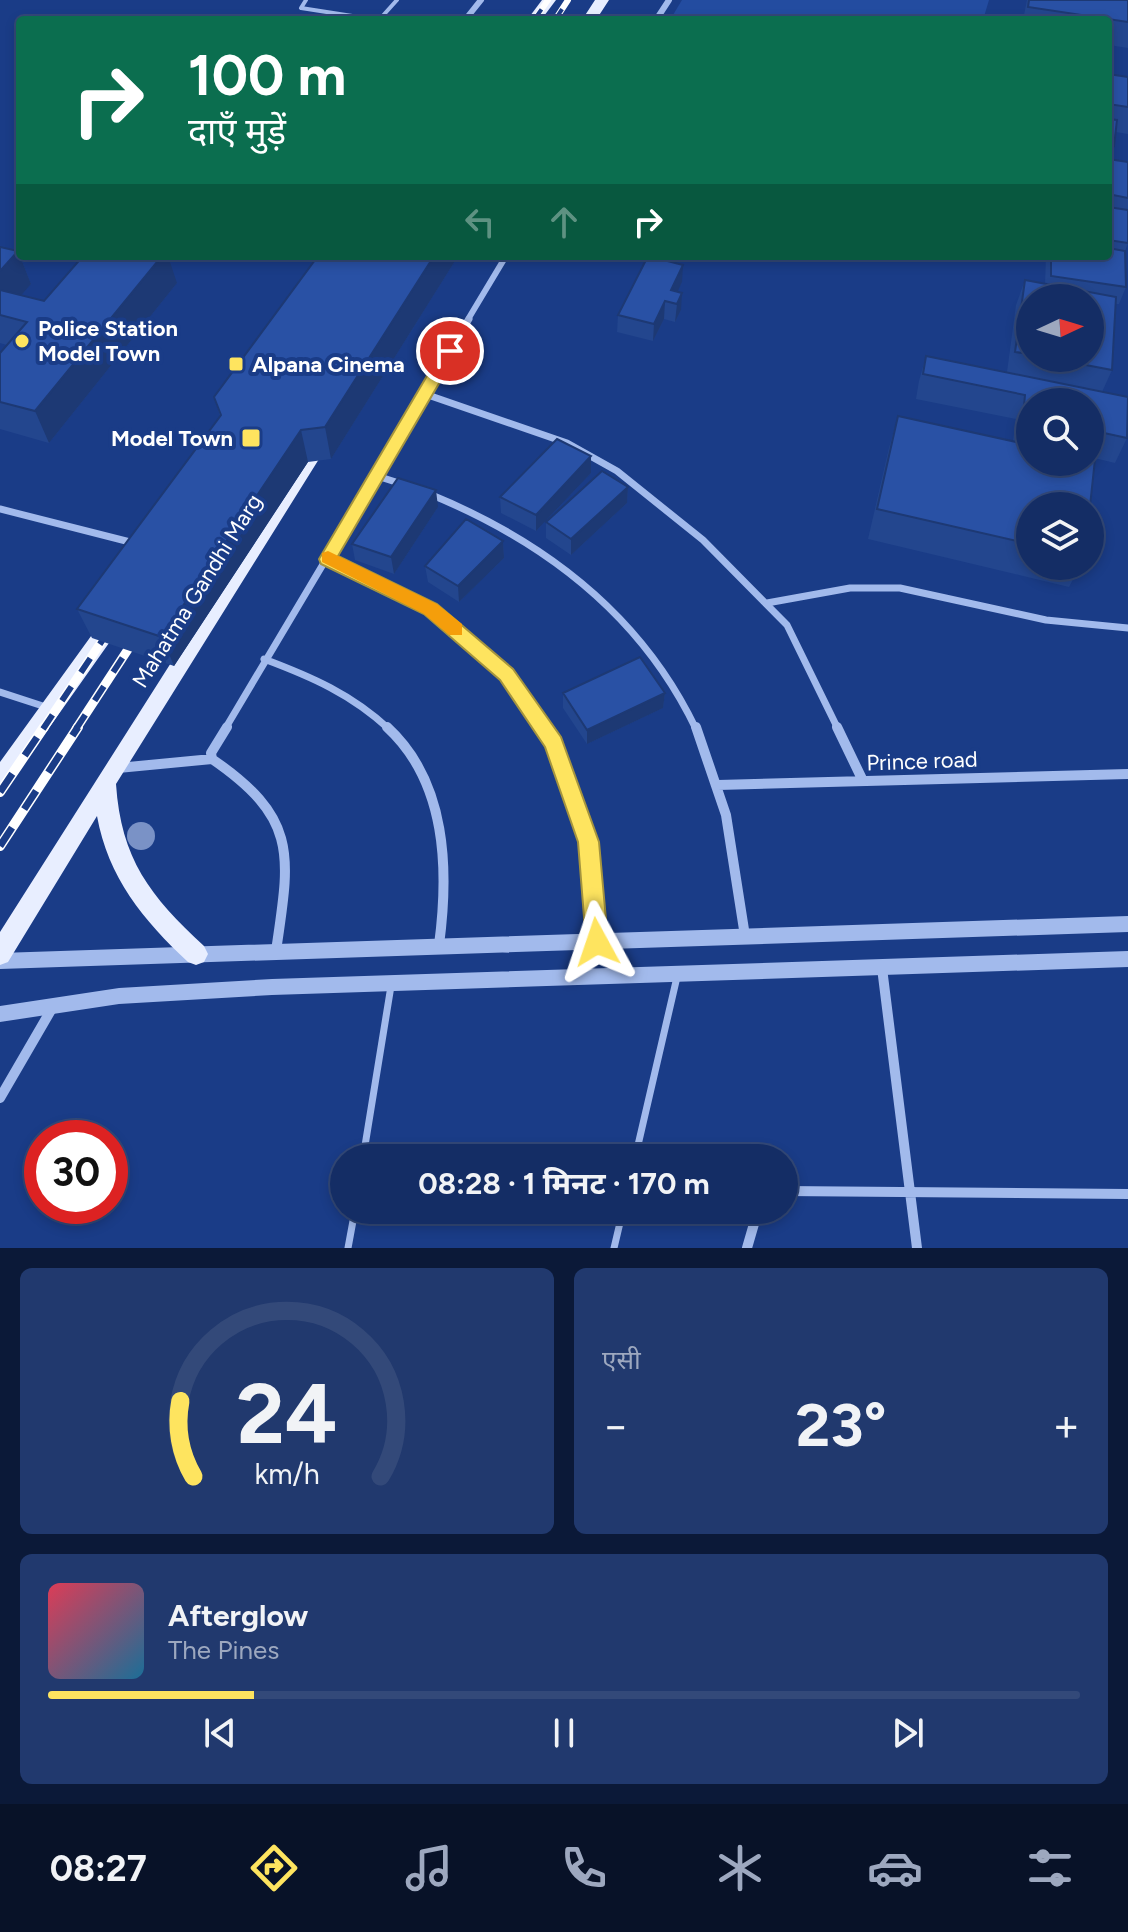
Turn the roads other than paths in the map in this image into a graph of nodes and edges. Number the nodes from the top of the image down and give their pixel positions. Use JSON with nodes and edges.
{"nodes":[{"id":1,"x":306,"y":0,"type":"edge"},
{"id":2,"x":397,"y":0,"type":"edge"},
{"id":3,"x":481,"y":0,"type":"edge"},
{"id":4,"x":353,"y":16,"type":"edge"},
{"id":5,"x":383,"y":16,"type":"edge"},
{"id":6,"x":468,"y":16,"type":"edge"},
{"id":7,"x":504,"y":260,"type":"edge"},
{"id":8,"x":425,"y":394,"type":"junction"},
{"id":9,"x":336,"y":418,"type":"edge"},
{"id":10,"x":377,"y":476,"type":"junction"},
{"id":11,"x":0,"y":509,"type":"edge"},
{"id":12,"x":148,"y":547,"type":"edge"},
{"id":13,"x":327,"y":559,"type":"junction"},
{"id":14,"x":126,"y":602,"type":"edge"},
{"id":15,"x":767,"y":603,"type":"junction"},
{"id":16,"x":1128,"y":628,"type":"edge"},
{"id":17,"x":264,"y":659,"type":"junction"},
{"id":18,"x":0,"y":692,"type":"edge"},
{"id":19,"x":50,"y":708,"type":"junction"},
{"id":20,"x":212,"y":759,"type":"junction"},
{"id":21,"x":1128,"y":774,"type":"edge"},
{"id":22,"x":109,"y":775,"type":"junction"},
{"id":23,"x":0,"y":779,"type":"edge"},
{"id":24,"x":863,"y":781,"type":"junction"},
{"id":25,"x":718,"y":785,"type":"junction"},
{"id":26,"x":1128,"y":924,"type":"edge"},
{"id":27,"x":745,"y":937,"type":"junction"},
{"id":28,"x":597,"y":942,"type":"junction"},
{"id":29,"x":439,"y":945,"type":"junction"},
{"id":30,"x":276,"y":951,"type":"junction"},
{"id":31,"x":0,"y":954,"type":"edge"},
{"id":32,"x":196,"y":954,"type":"junction"},
{"id":33,"x":1128,"y":959,"type":"edge"},
{"id":34,"x":0,"y":961,"type":"edge"},
{"id":35,"x":882,"y":967,"type":"junction"},
{"id":36,"x":678,"y":973,"type":"junction"},
{"id":37,"x":392,"y":983,"type":"junction"},
{"id":38,"x":54,"y":1004,"type":"junction"},
{"id":39,"x":0,"y":1014,"type":"edge"},
{"id":40,"x":0,"y":1098,"type":"edge"},
{"id":41,"x":365,"y":1144,"type":"edge"},
{"id":42,"x":638,"y":1144,"type":"edge"},
{"id":43,"x":798,"y":1191,"type":"edge"},
{"id":44,"x":912,"y":1191,"type":"junction"},
{"id":45,"x":1128,"y":1194,"type":"edge"},
{"id":46,"x":352,"y":1224,"type":"edge"},
{"id":47,"x":620,"y":1224,"type":"edge"},
{"id":48,"x":754,"y":1224,"type":"edge"},
{"id":49,"x":348,"y":1248,"type":"edge"},
{"id":50,"x":614,"y":1248,"type":"edge"},
{"id":51,"x":747,"y":1248,"type":"edge"},
{"id":52,"x":917,"y":1248,"type":"edge"}],
"edges":[{"from":1,"to":4,"type":"lane"},
{"from":2,"to":5,"type":"lane"},
{"from":3,"to":6,"type":"street"},
{"from":7,"to":8,"type":"street"},
{"from":8,"to":10,"type":"street"},
{"from":8,"to":15,"type":"street"},
{"from":9,"to":22,"type":"main road","name":"Mahatma Gandhi Marg"},
{"from":10,"to":13,"type":"street"},
{"from":10,"to":25,"type":"street"},
{"from":11,"to":12,"type":"street"},
{"from":13,"to":17,"type":"street"},
{"from":13,"to":28,"type":"street"},
{"from":14,"to":19,"type":"main road"},
{"from":15,"to":16,"type":"street"},
{"from":15,"to":24,"type":"street"},
{"from":17,"to":20,"type":"street"},
{"from":17,"to":29,"type":"street"},
{"from":18,"to":19,"type":"street"},
{"from":19,"to":23,"type":"main road"},
{"from":20,"to":22,"type":"street"},
{"from":20,"to":30,"type":"street"},
{"from":21,"to":24,"type":"street","name":"Prince road"},
{"from":22,"to":31,"type":"main road","name":"Mahatma Gandhi Marg"},
{"from":22,"to":32,"type":"main road"},
{"from":24,"to":25,"type":"street","name":"Prince road"},
{"from":25,"to":27,"type":"street"},
{"from":26,"to":27,"type":"street"},
{"from":27,"to":28,"type":"street"},
{"from":28,"to":29,"type":"street"},
{"from":29,"to":30,"type":"street"},
{"from":30,"to":32,"type":"street"},
{"from":32,"to":34,"type":"street"},
{"from":33,"to":35,"type":"street"},
{"from":35,"to":36,"type":"street"},
{"from":35,"to":44,"type":"street"},
{"from":36,"to":37,"type":"street"},
{"from":36,"to":42,"type":"lane"},
{"from":37,"to":38,"type":"street"},
{"from":37,"to":41,"type":"lane"},
{"from":38,"to":39,"type":"street"},
{"from":38,"to":40,"type":"street"},
{"from":43,"to":44,"type":"street"},
{"from":44,"to":45,"type":"street"},
{"from":44,"to":52,"type":"street"},
{"from":46,"to":49,"type":"lane"},
{"from":47,"to":50,"type":"lane"},
{"from":48,"to":51,"type":"street"}]}
